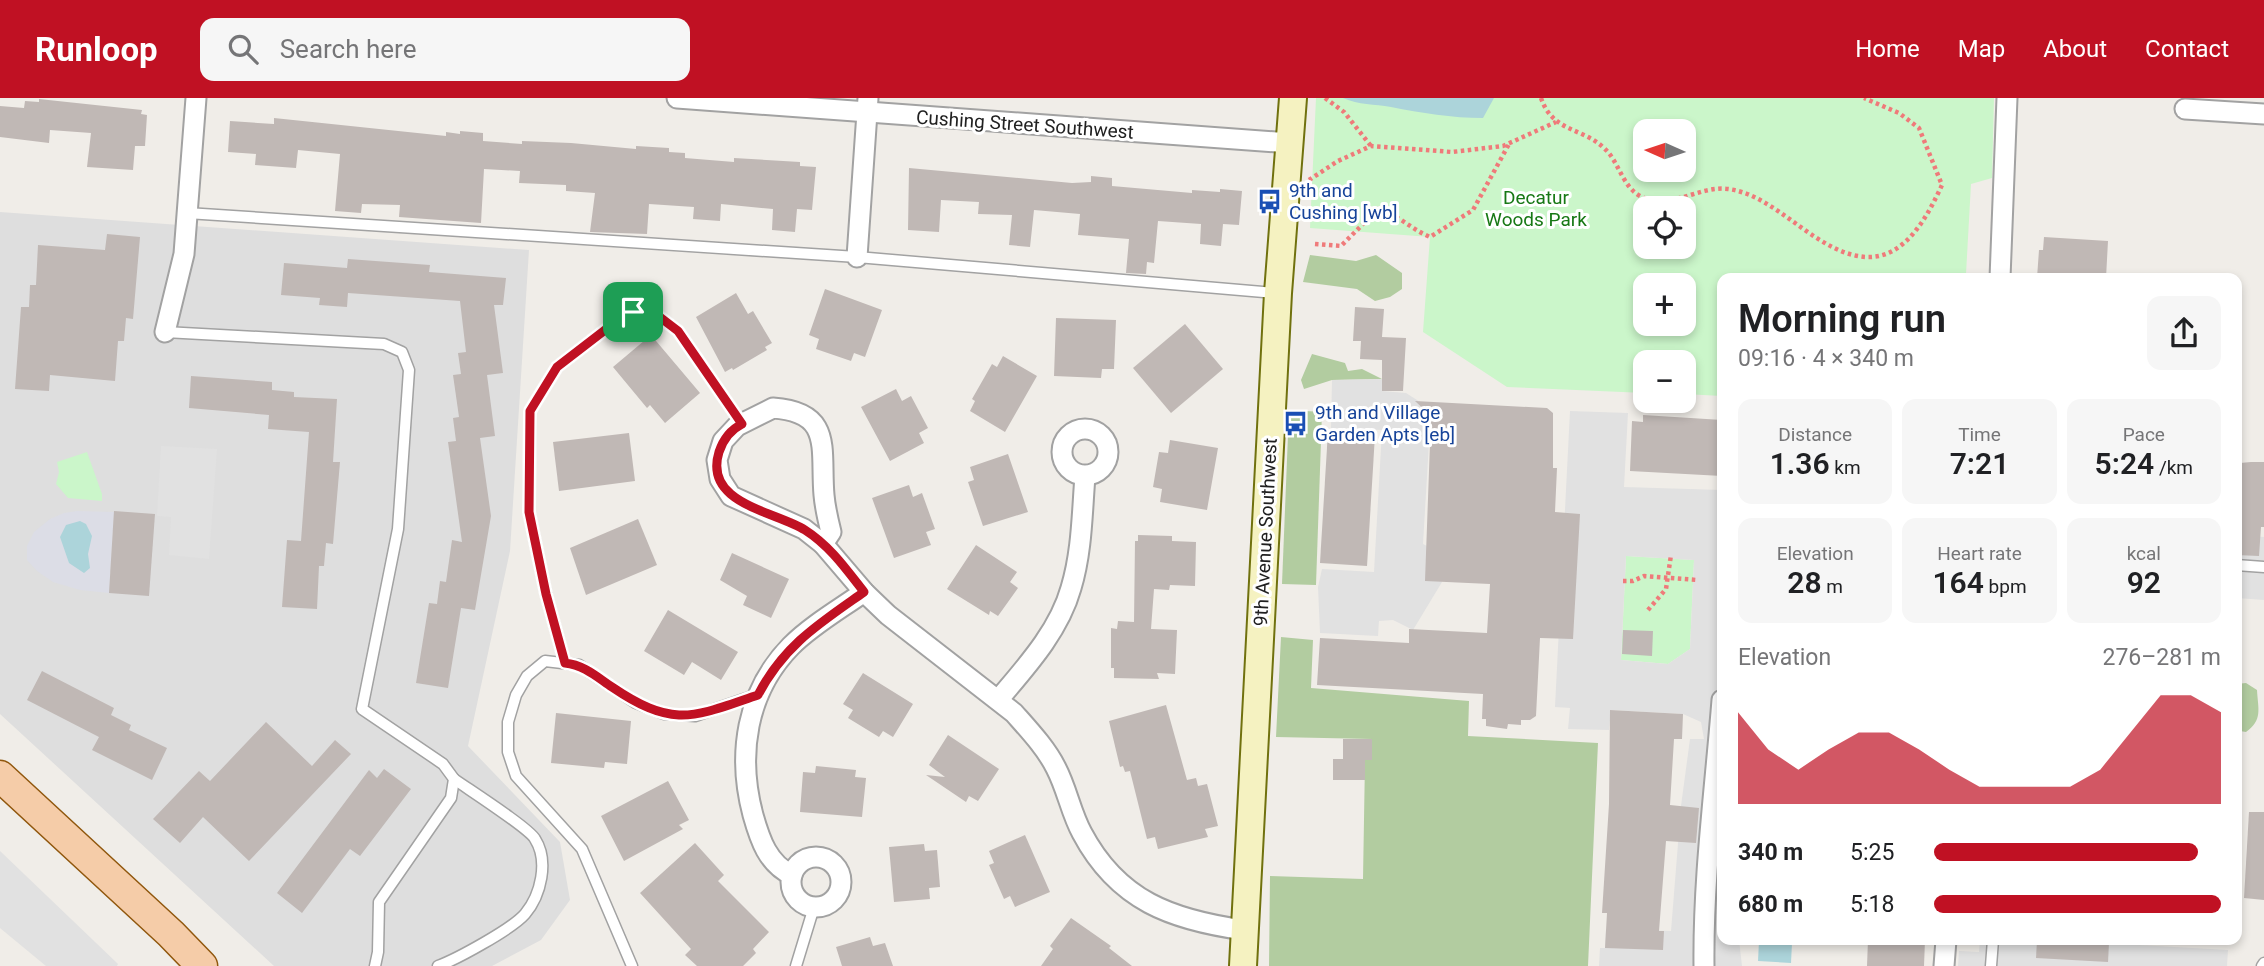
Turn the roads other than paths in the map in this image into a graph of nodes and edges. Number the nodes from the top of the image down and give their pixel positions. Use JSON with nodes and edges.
{"nodes":[{"id":1,"x":196,"y":98,"type":"edge"},
{"id":2,"x":677,"y":98,"type":"edge"},
{"id":3,"x":1293,"y":98,"type":"edge"},
{"id":4,"x":2007,"y":98,"type":"edge"},
{"id":5,"x":868,"y":105,"type":"edge"},
{"id":6,"x":2185,"y":109,"type":"dead end"},
{"id":7,"x":2264,"y":114,"type":"edge"},
{"id":8,"x":1290,"y":143,"type":"junction"},
{"id":9,"x":187,"y":213,"type":"junction"},
{"id":10,"x":857,"y":257,"type":"junction"},
{"id":11,"x":2000,"y":273,"type":"edge"},
{"id":12,"x":1278,"y":293,"type":"junction"},
{"id":13,"x":165,"y":332,"type":"joint"},
{"id":14,"x":742,"y":424,"type":"junction"},
{"id":15,"x":1085,"y":476,"type":"dead end"},
{"id":16,"x":823,"y":544,"type":"junction"},
{"id":17,"x":2242,"y":565,"type":"edge"},
{"id":18,"x":2264,"y":567,"type":"edge"},
{"id":19,"x":864,"y":592,"type":"junction"},
{"id":20,"x":565,"y":663,"type":"junction"},
{"id":21,"x":758,"y":695,"type":"junction"},
{"id":22,"x":998,"y":700,"type":"junction"},
{"id":23,"x":1717,"y":750,"type":"edge"},
{"id":24,"x":0,"y":776,"type":"edge"},
{"id":25,"x":453,"y":779,"type":"junction"},
{"id":26,"x":792,"y":875,"type":"junction"},
{"id":27,"x":814,"y":907,"type":"junction"},
{"id":28,"x":1244,"y":930,"type":"junction"},
{"id":29,"x":1946,"y":945,"type":"edge"},
{"id":30,"x":1993,"y":945,"type":"edge"},
{"id":31,"x":202,"y":966,"type":"edge"},
{"id":32,"x":374,"y":966,"type":"edge"},
{"id":33,"x":438,"y":966,"type":"edge"},
{"id":34,"x":632,"y":966,"type":"edge"},
{"id":35,"x":796,"y":966,"type":"edge"},
{"id":36,"x":1243,"y":966,"type":"edge"},
{"id":37,"x":1704,"y":966,"type":"edge"},
{"id":38,"x":1944,"y":966,"type":"edge"},
{"id":39,"x":1991,"y":966,"type":"edge"}],
"edges":[{"from":1,"to":9,"type":"street"},
{"from":2,"to":5,"type":"street","name":"Cushing Street Southwest"},
{"from":3,"to":8,"type":"street","name":"9th Avenue Southwest"},
{"from":4,"to":11,"type":"street"},
{"from":5,"to":8,"type":"street","name":"Cushing Street Southwest"},
{"from":5,"to":10,"type":"street"},
{"from":6,"to":7,"type":"street"},
{"from":8,"to":12,"type":"street","name":"9th Avenue Southwest"},
{"from":9,"to":10,"type":"lane"},
{"from":9,"to":13,"type":"street"},
{"from":10,"to":12,"type":"lane"},
{"from":12,"to":28,"type":"street","name":"9th Avenue Southwest"},
{"from":13,"to":25,"type":"lane"},
{"from":14,"to":16,"type":"street"},
{"from":14,"to":16,"type":"street"},
{"from":14,"to":20,"type":"lane"},
{"from":15,"to":22,"type":"street"},
{"from":16,"to":19,"type":"street"},
{"from":17,"to":18,"type":"lane"},
{"from":19,"to":21,"type":"street"},
{"from":19,"to":22,"type":"street"},
{"from":20,"to":21,"type":"lane"},
{"from":20,"to":34,"type":"lane"},
{"from":21,"to":26,"type":"street"},
{"from":22,"to":28,"type":"street"},
{"from":23,"to":37,"type":"street"},
{"from":24,"to":31,"type":"main road"},
{"from":25,"to":32,"type":"lane"},
{"from":25,"to":33,"type":"lane"},
{"from":26,"to":27,"type":"street"},
{"from":26,"to":27,"type":"street"},
{"from":27,"to":35,"type":"lane"},
{"from":28,"to":36,"type":"street","name":"9th Avenue Southwest"},
{"from":29,"to":38,"type":"street"},
{"from":30,"to":39,"type":"lane"}]}
